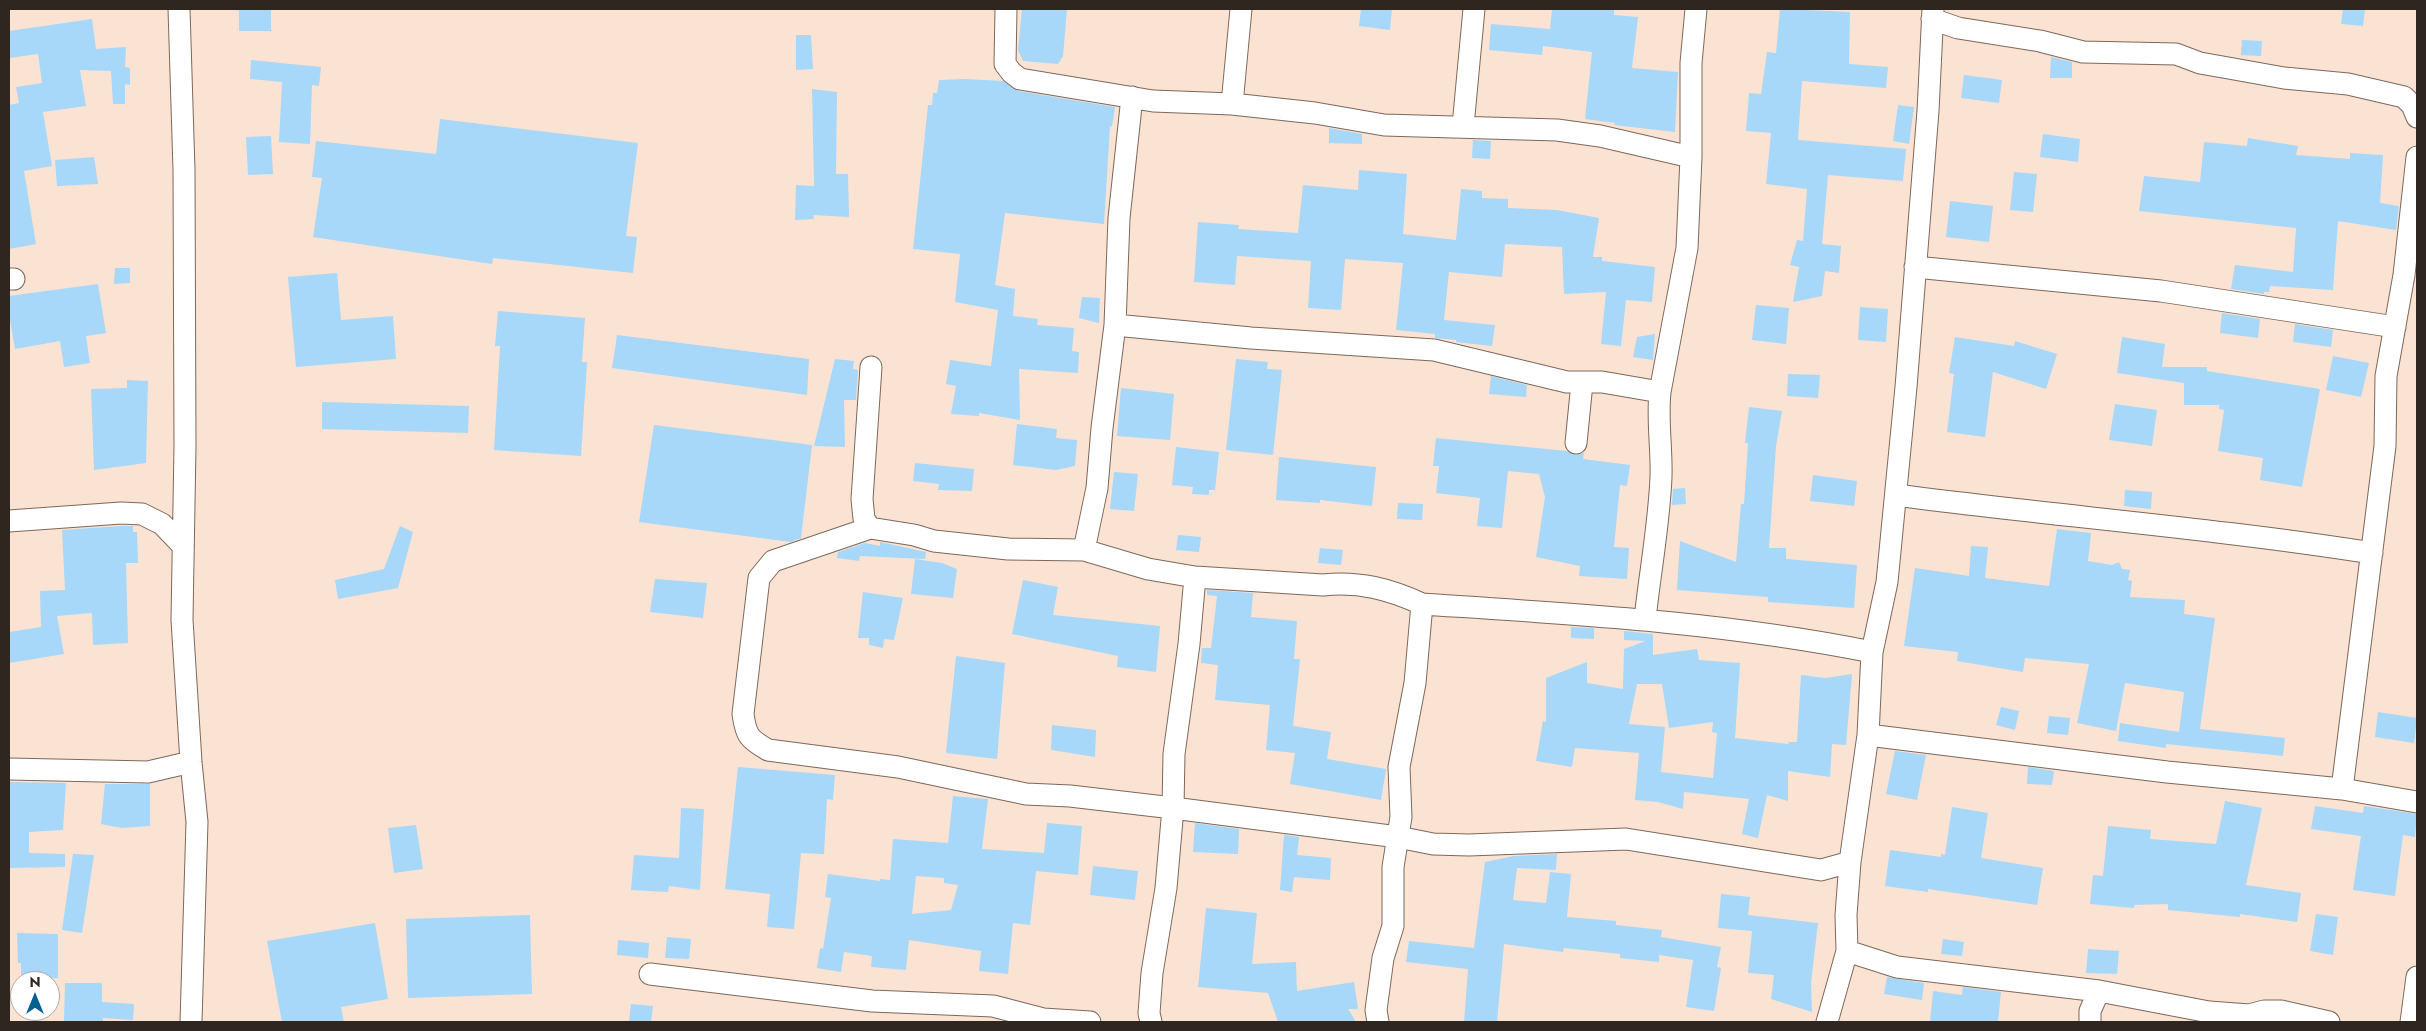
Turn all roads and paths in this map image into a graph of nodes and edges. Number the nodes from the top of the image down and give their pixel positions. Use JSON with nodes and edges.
{"nodes":[{"id":1,"x":179,"y":9,"type":"edge"},
{"id":2,"x":1006,"y":9,"type":"edge"},
{"id":3,"x":1241,"y":9,"type":"edge"},
{"id":4,"x":1474,"y":9,"type":"edge"},
{"id":5,"x":1696,"y":9,"type":"edge"},
{"id":6,"x":1932,"y":14,"type":"edge"},
{"id":7,"x":1132,"y":97,"type":"junction"},
{"id":8,"x":1232,"y":104,"type":"junction"},
{"id":9,"x":2416,"y":109,"type":"edge"},
{"id":10,"x":1463,"y":126,"type":"junction"},
{"id":11,"x":2417,"y":156,"type":"edge"},
{"id":12,"x":1691,"y":157,"type":"junction"},
{"id":13,"x":1915,"y":267,"type":"junction"},
{"id":14,"x":1115,"y":325,"type":"junction"},
{"id":15,"x":2396,"y":327,"type":"junction"},
{"id":16,"x":871,"y":367,"type":"dead end"},
{"id":17,"x":1582,"y":383,"type":"junction"},
{"id":18,"x":1660,"y":392,"type":"junction"},
{"id":19,"x":1576,"y":443,"type":"dead end"},
{"id":20,"x":1896,"y":495,"type":"junction"},
{"id":21,"x":9,"y":521,"type":"edge"},
{"id":22,"x":870,"y":528,"type":"junction"},
{"id":23,"x":183,"y":546,"type":"junction"},
{"id":24,"x":1084,"y":550,"type":"junction"},
{"id":25,"x":2372,"y":553,"type":"junction"},
{"id":26,"x":1195,"y":577,"type":"junction"},
{"id":27,"x":1422,"y":604,"type":"junction"},
{"id":28,"x":1645,"y":619,"type":"junction"},
{"id":29,"x":1872,"y":652,"type":"junction"},
{"id":30,"x":1868,"y":735,"type":"junction"},
{"id":31,"x":190,"y":762,"type":"junction"},
{"id":32,"x":9,"y":769,"type":"edge"},
{"id":33,"x":2342,"y":790,"type":"junction"},
{"id":34,"x":2417,"y":802,"type":"edge"},
{"id":35,"x":1173,"y":808,"type":"junction"},
{"id":36,"x":1398,"y":837,"type":"junction"},
{"id":37,"x":1850,"y":862,"type":"junction"},
{"id":38,"x":1847,"y":951,"type":"junction"},
{"id":39,"x":650,"y":974,"type":"dead end"},
{"id":40,"x":2417,"y":977,"type":"edge"},
{"id":41,"x":2099,"y":991,"type":"junction"},
{"id":42,"x":1043,"y":1021,"type":"edge"},
{"id":43,"x":191,"y":1022,"type":"edge"},
{"id":44,"x":1090,"y":1022,"type":"edge"},
{"id":45,"x":1151,"y":1022,"type":"edge"},
{"id":46,"x":1378,"y":1022,"type":"edge"},
{"id":47,"x":1826,"y":1022,"type":"edge"},
{"id":48,"x":2090,"y":1022,"type":"edge"},
{"id":49,"x":2328,"y":1022,"type":"edge"},
{"id":50,"x":2410,"y":1022,"type":"edge"}],
"edges":[{"from":1,"to":23,"type":"street"},
{"from":2,"to":7,"type":"street"},
{"from":3,"to":8,"type":"street"},
{"from":4,"to":10,"type":"street"},
{"from":5,"to":12,"type":"street"},
{"from":6,"to":9,"type":"street"},
{"from":6,"to":13,"type":"street"},
{"from":7,"to":8,"type":"street"},
{"from":7,"to":14,"type":"street"},
{"from":8,"to":10,"type":"street"},
{"from":10,"to":12,"type":"street"},
{"from":11,"to":15,"type":"street"},
{"from":12,"to":18,"type":"street"},
{"from":13,"to":15,"type":"street"},
{"from":13,"to":20,"type":"street"},
{"from":14,"to":17,"type":"street"},
{"from":14,"to":24,"type":"street"},
{"from":15,"to":25,"type":"street"},
{"from":16,"to":22,"type":"street"},
{"from":17,"to":18,"type":"street"},
{"from":17,"to":19,"type":"street"},
{"from":18,"to":28,"type":"street"},
{"from":20,"to":25,"type":"street"},
{"from":20,"to":29,"type":"street"},
{"from":21,"to":23,"type":"street"},
{"from":22,"to":24,"type":"street"},
{"from":22,"to":35,"type":"street"},
{"from":23,"to":31,"type":"street"},
{"from":24,"to":26,"type":"street"},
{"from":25,"to":33,"type":"street"},
{"from":26,"to":27,"type":"street"},
{"from":26,"to":35,"type":"street"},
{"from":27,"to":28,"type":"street"},
{"from":27,"to":36,"type":"street"},
{"from":28,"to":29,"type":"street"},
{"from":29,"to":30,"type":"street"},
{"from":30,"to":33,"type":"street"},
{"from":30,"to":37,"type":"street"},
{"from":31,"to":32,"type":"street"},
{"from":31,"to":43,"type":"street"},
{"from":33,"to":34,"type":"street"},
{"from":35,"to":36,"type":"street"},
{"from":35,"to":45,"type":"street"},
{"from":36,"to":37,"type":"street"},
{"from":36,"to":46,"type":"street"},
{"from":37,"to":38,"type":"street"},
{"from":38,"to":41,"type":"street"},
{"from":38,"to":47,"type":"street"},
{"from":39,"to":42,"type":"street"},
{"from":40,"to":50,"type":"street"},
{"from":41,"to":48,"type":"street"},
{"from":41,"to":49,"type":"street"},
{"from":42,"to":44,"type":"street"}]}
